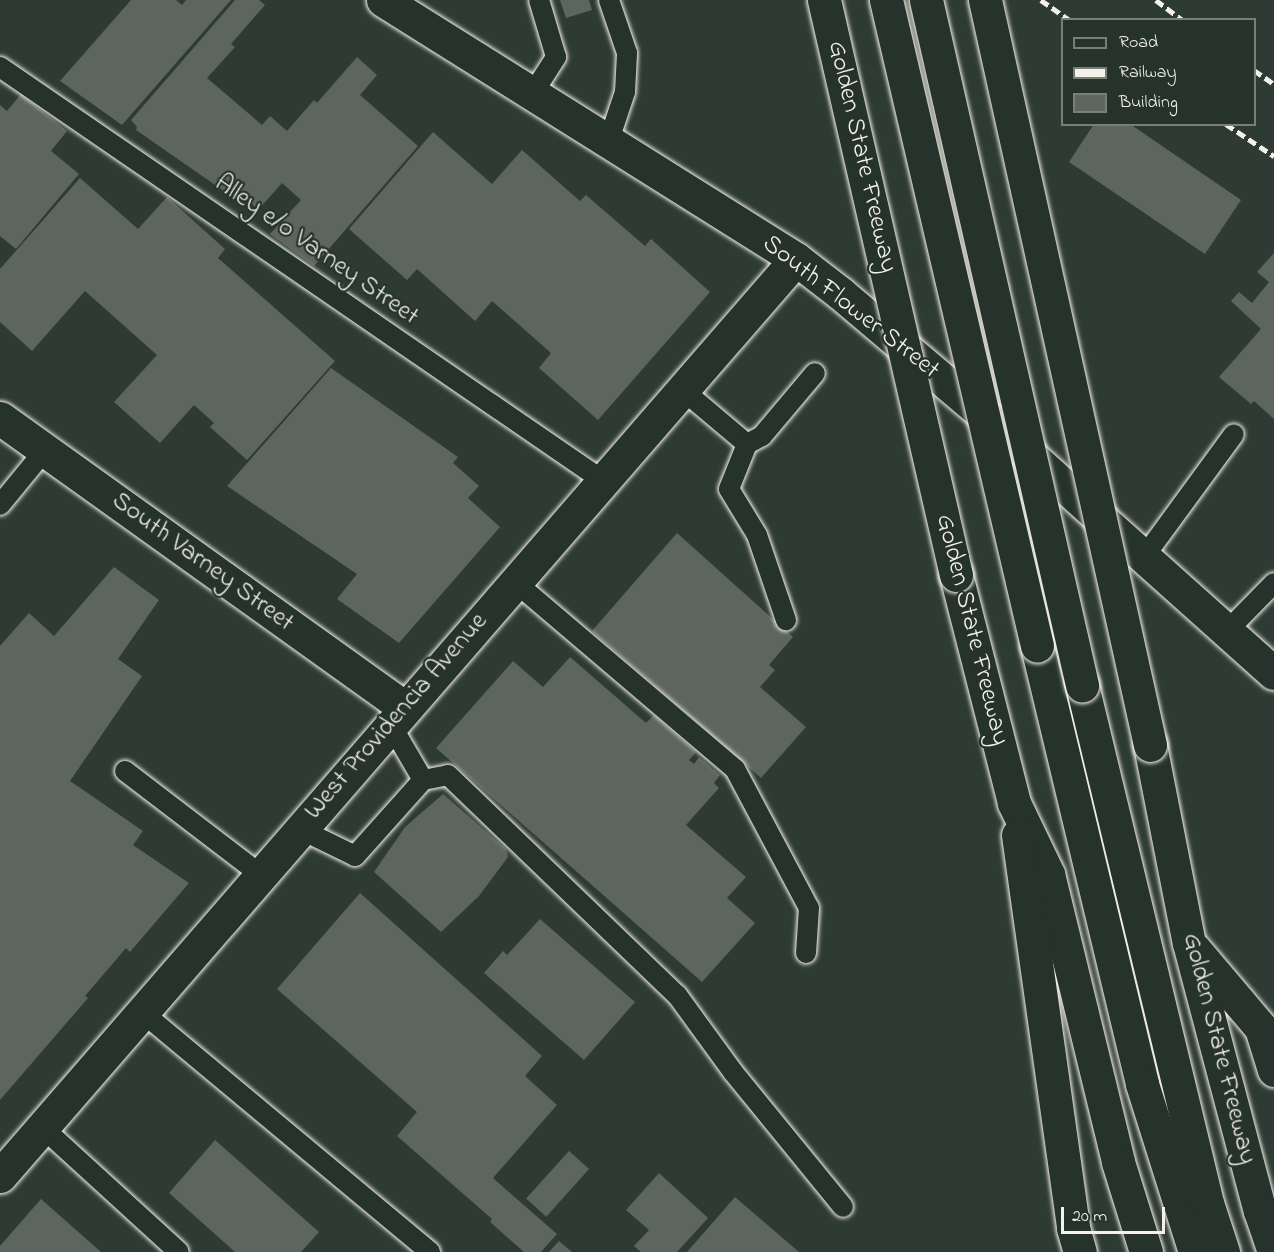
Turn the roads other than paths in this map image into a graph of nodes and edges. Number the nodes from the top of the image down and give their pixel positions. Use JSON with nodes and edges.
{"nodes":[{"id":1,"x":383,"y":0,"type":"edge"},
{"id":2,"x":539,"y":0,"type":"edge"},
{"id":3,"x":609,"y":0,"type":"edge"},
{"id":4,"x":824,"y":0,"type":"edge"},
{"id":5,"x":886,"y":0,"type":"edge"},
{"id":6,"x":926,"y":0,"type":"edge"},
{"id":7,"x":985,"y":0,"type":"edge"},
{"id":8,"x":0,"y":66,"type":"edge"},
{"id":9,"x":533,"y":93,"type":"junction"},
{"id":10,"x":609,"y":140,"type":"junction"},
{"id":11,"x":796,"y":259,"type":"junction"},
{"id":12,"x":814,"y":373,"type":"dead end"},
{"id":13,"x":684,"y":391,"type":"junction"},
{"id":14,"x":0,"y":418,"type":"edge"},
{"id":15,"x":1234,"y":434,"type":"dead end"},
{"id":16,"x":747,"y":444,"type":"junction"},
{"id":17,"x":45,"y":450,"type":"junction"},
{"id":18,"x":602,"y":480,"type":"junction"},
{"id":19,"x":0,"y":505,"type":"edge"},
{"id":20,"x":1144,"y":557,"type":"junction"},
{"id":21,"x":514,"y":581,"type":"junction"},
{"id":22,"x":1274,"y":583,"type":"edge"},
{"id":23,"x":786,"y":620,"type":"dead end"},
{"id":24,"x":1227,"y":631,"type":"junction"},
{"id":25,"x":1274,"y":674,"type":"edge"},
{"id":26,"x":398,"y":717,"type":"junction"},
{"id":27,"x":125,"y":771,"type":"dead end"},
{"id":28,"x":423,"y":780,"type":"junction"},
{"id":29,"x":1014,"y":803,"type":"junction"},
{"id":30,"x":300,"y":829,"type":"junction"},
{"id":31,"x":261,"y":875,"type":"junction"},
{"id":32,"x":1189,"y":943,"type":"junction"},
{"id":33,"x":806,"y":953,"type":"dead end"},
{"id":34,"x":142,"y":1012,"type":"junction"},
{"id":35,"x":1274,"y":1070,"type":"edge"},
{"id":36,"x":42,"y":1127,"type":"junction"},
{"id":37,"x":0,"y":1176,"type":"edge"},
{"id":38,"x":843,"y":1207,"type":"dead end"},
{"id":39,"x":179,"y":1252,"type":"edge"},
{"id":40,"x":430,"y":1252,"type":"edge"},
{"id":41,"x":1080,"y":1252,"type":"edge"},
{"id":42,"x":1146,"y":1252,"type":"edge"},
{"id":43,"x":1195,"y":1252,"type":"edge"},
{"id":44,"x":1223,"y":1252,"type":"edge"},
{"id":45,"x":1274,"y":1252,"type":"edge"}],
"edges":[{"from":1,"to":9,"type":"main road","name":"South Flower Street"},
{"from":2,"to":9,"type":"lane"},
{"from":3,"to":10,"type":"lane"},
{"from":4,"to":29,"type":"main road","name":"Golden State Freeway","bridge":true},
{"from":5,"to":43,"type":"main road","bridge":true},
{"from":6,"to":44,"type":"main road","bridge":true},
{"from":7,"to":32,"type":"main road","name":"Golden State Freeway","bridge":true},
{"from":8,"to":18,"type":"lane","name":"Alley e/o Varney Street"},
{"from":9,"to":10,"type":"main road","name":"South Flower Street"},
{"from":10,"to":11,"type":"main road","name":"South Flower Street"},
{"from":11,"to":13,"type":"main road","name":"West Providencia Avenue"},
{"from":11,"to":20,"type":"main road","name":"South Flower Street"},
{"from":12,"to":16,"type":"lane"},
{"from":13,"to":16,"type":"lane"},
{"from":13,"to":18,"type":"main road","name":"West Providencia Avenue"},
{"from":14,"to":17,"type":"main road","name":"South Varney Street"},
{"from":15,"to":20,"type":"lane"},
{"from":16,"to":23,"type":"lane"},
{"from":17,"to":19,"type":"lane"},
{"from":17,"to":26,"type":"main road","name":"South Varney Street"},
{"from":18,"to":21,"type":"main road","name":"West Providencia Avenue"},
{"from":20,"to":24,"type":"main road","name":"South Flower Street"},
{"from":21,"to":26,"type":"main road","name":"West Providencia Avenue"},
{"from":21,"to":33,"type":"lane"},
{"from":22,"to":24,"type":"lane"},
{"from":24,"to":25,"type":"main road","name":"South Flower Street"},
{"from":26,"to":28,"type":"lane"},
{"from":26,"to":30,"type":"main road","name":"West Providencia Avenue"},
{"from":27,"to":31,"type":"lane"},
{"from":28,"to":30,"type":"lane"},
{"from":28,"to":38,"type":"lane"},
{"from":29,"to":41,"type":"main road"},
{"from":29,"to":42,"type":"main road","name":"Golden State Freeway"},
{"from":30,"to":31,"type":"main road","name":"West Providencia Avenue"},
{"from":31,"to":34,"type":"main road","name":"West Providencia Avenue"},
{"from":32,"to":35,"type":"main road"},
{"from":32,"to":45,"type":"main road","name":"Golden State Freeway"},
{"from":34,"to":36,"type":"main road","name":"West Providencia Avenue"},
{"from":34,"to":40,"type":"lane"},
{"from":36,"to":37,"type":"main road","name":"West Providencia Avenue"},
{"from":36,"to":39,"type":"lane"}]}
